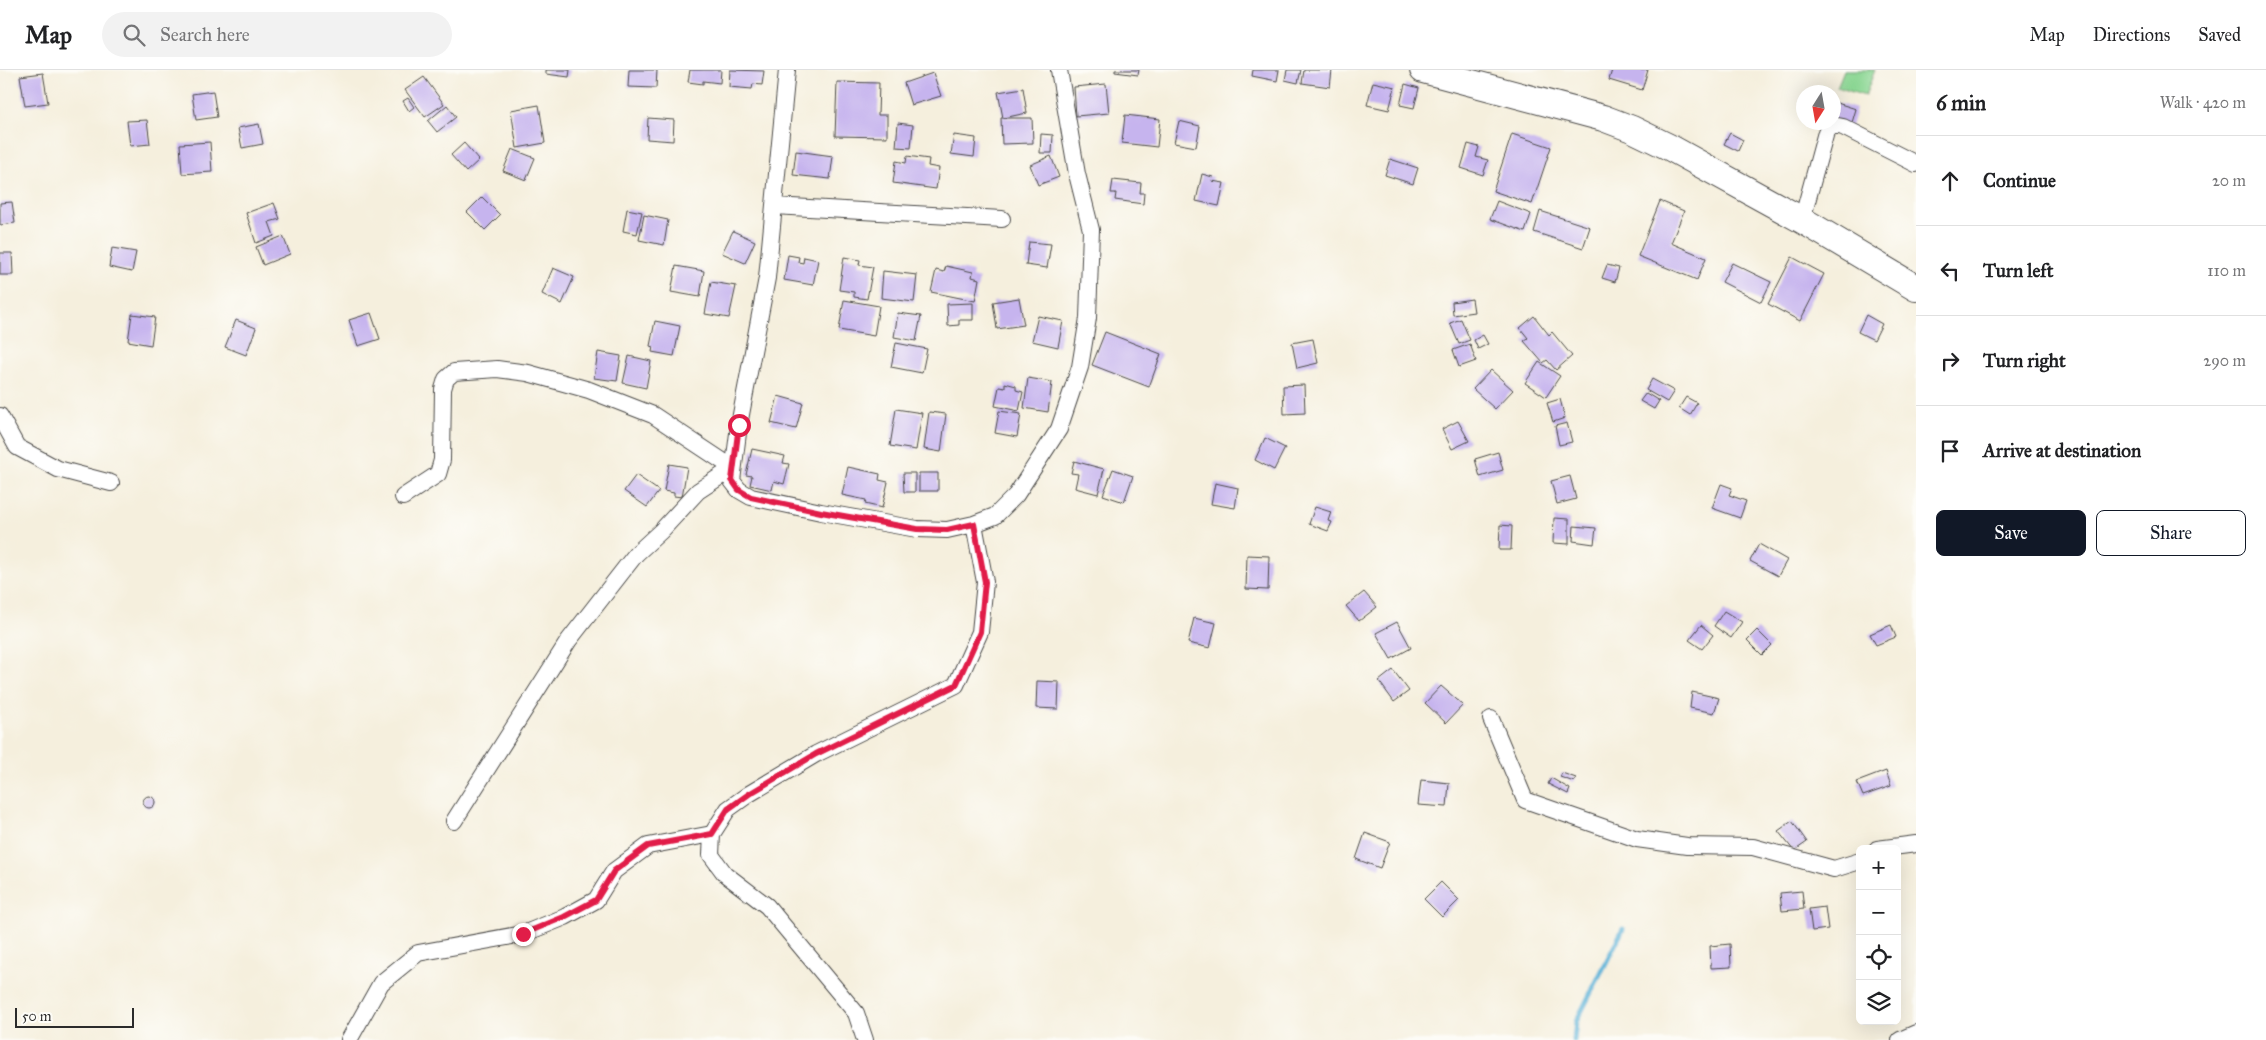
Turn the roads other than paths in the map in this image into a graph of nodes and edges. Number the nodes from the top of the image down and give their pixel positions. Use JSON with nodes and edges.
{"nodes":[{"id":1,"x":787,"y":70,"type":"edge"},
{"id":2,"x":1059,"y":70,"type":"edge"},
{"id":3,"x":1423,"y":70,"type":"edge"},
{"id":4,"x":1916,"y":164,"type":"edge"},
{"id":5,"x":774,"y":206,"type":"junction"},
{"id":6,"x":1002,"y":219,"type":"dead end"},
{"id":7,"x":1802,"y":220,"type":"junction"},
{"id":8,"x":1916,"y":288,"type":"edge"},
{"id":9,"x":0,"y":416,"type":"edge"},
{"id":10,"x":733,"y":468,"type":"junction"},
{"id":11,"x":111,"y":483,"type":"dead end"},
{"id":12,"x":402,"y":497,"type":"dead end"},
{"id":13,"x":974,"y":524,"type":"junction"},
{"id":14,"x":1491,"y":719,"type":"dead end"},
{"id":15,"x":454,"y":821,"type":"dead end"},
{"id":16,"x":712,"y":834,"type":"junction"},
{"id":17,"x":1916,"y":844,"type":"edge"},
{"id":18,"x":1901,"y":846,"type":"edge"},
{"id":19,"x":1856,"y":862,"type":"edge"},
{"id":20,"x":1916,"y":1033,"type":"edge"},
{"id":21,"x":349,"y":1040,"type":"edge"},
{"id":22,"x":865,"y":1040,"type":"edge"},
{"id":23,"x":1900,"y":1040,"type":"edge"}],
"edges":[{"from":1,"to":5,"type":"street"},
{"from":2,"to":13,"type":"street"},
{"from":3,"to":7,"type":"main road"},
{"from":4,"to":7,"type":"street"},
{"from":5,"to":6,"type":"street"},
{"from":5,"to":10,"type":"street"},
{"from":7,"to":8,"type":"main road"},
{"from":9,"to":11,"type":"street"},
{"from":10,"to":12,"type":"street"},
{"from":10,"to":13,"type":"street"},
{"from":10,"to":15,"type":"street"},
{"from":13,"to":16,"type":"street"},
{"from":14,"to":19,"type":"street"},
{"from":16,"to":21,"type":"street"},
{"from":16,"to":22,"type":"street"},
{"from":17,"to":18,"type":"street"},
{"from":20,"to":23,"type":"street"}]}
